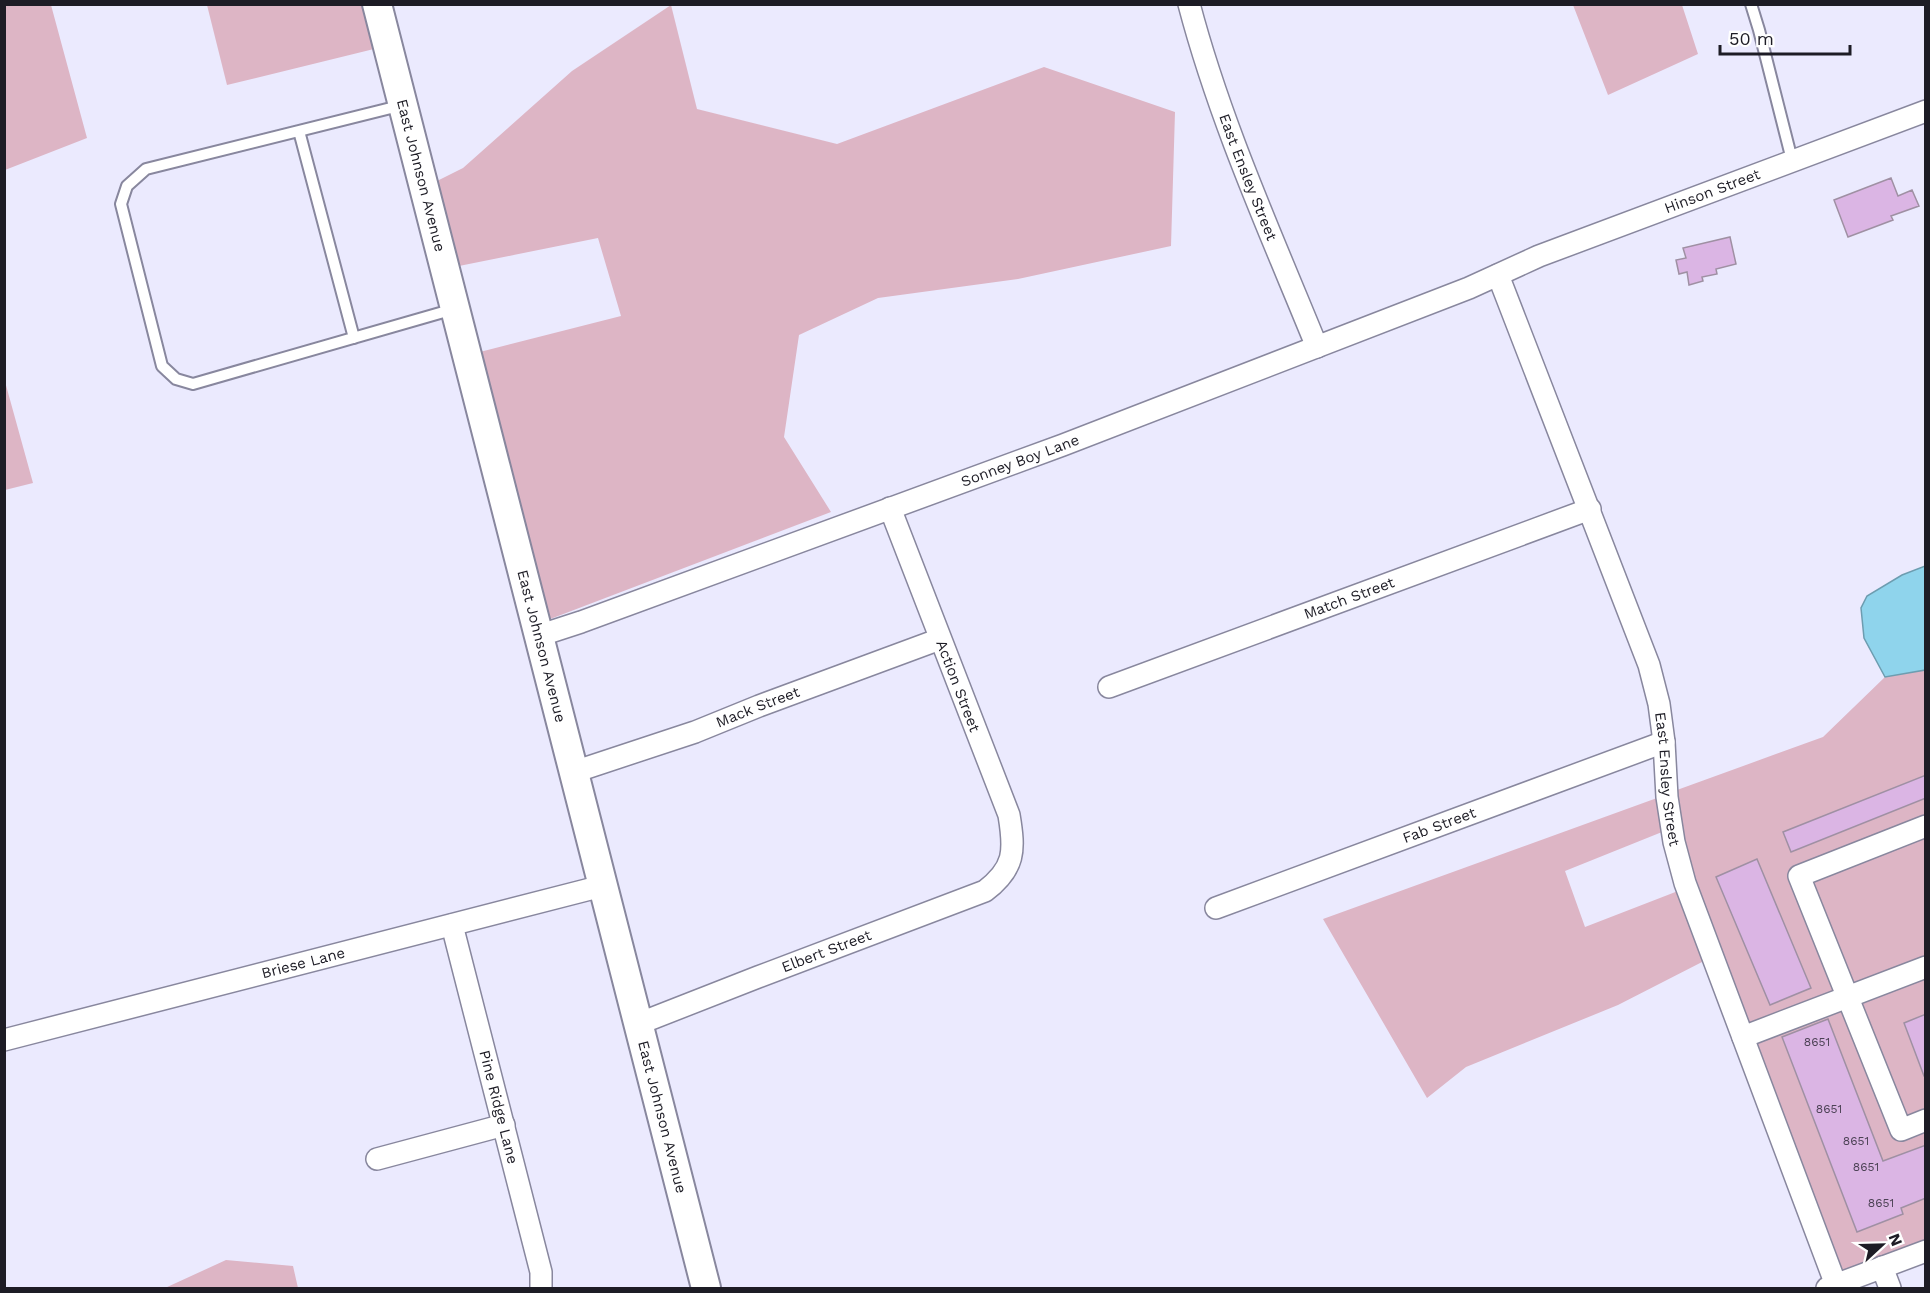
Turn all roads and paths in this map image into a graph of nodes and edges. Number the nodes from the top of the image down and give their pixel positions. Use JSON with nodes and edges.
{"nodes":[{"id":1,"x":377,"y":4,"type":"edge"},
{"id":2,"x":1189,"y":4,"type":"edge"},
{"id":3,"x":1751,"y":4,"type":"edge"},
{"id":4,"x":403,"y":105,"type":"junction"},
{"id":5,"x":1926,"y":111,"type":"edge"},
{"id":6,"x":299,"y":131,"type":"junction"},
{"id":7,"x":1791,"y":160,"type":"junction"},
{"id":8,"x":1498,"y":275,"type":"junction"},
{"id":9,"x":454,"y":309,"type":"junction"},
{"id":10,"x":354,"y":338,"type":"junction"},
{"id":11,"x":1317,"y":347,"type":"junction"},
{"id":12,"x":890,"y":508,"type":"junction"},
{"id":13,"x":1590,"y":509,"type":"junction"},
{"id":14,"x":538,"y":636,"type":"junction"},
{"id":15,"x":940,"y":639,"type":"junction"},
{"id":16,"x":1109,"y":687,"type":"dead end"},
{"id":17,"x":1664,"y":742,"type":"junction"},
{"id":18,"x":574,"y":772,"type":"junction"},
{"id":19,"x":1926,"y":826,"type":"edge"},
{"id":20,"x":1008,"y":866,"type":"joint"},
{"id":21,"x":603,"y":886,"type":"junction"},
{"id":22,"x":1216,"y":908,"type":"dead end"},
{"id":23,"x":452,"y":925,"type":"junction"},
{"id":24,"x":1926,"y":967,"type":"edge"},
{"id":25,"x":1847,"y":997,"type":"junction"},
{"id":26,"x":638,"y":1024,"type":"junction"},
{"id":27,"x":1743,"y":1037,"type":"junction"},
{"id":28,"x":4,"y":1040,"type":"edge"},
{"id":29,"x":1926,"y":1120,"type":"edge"},
{"id":30,"x":504,"y":1125,"type":"junction"},
{"id":31,"x":377,"y":1159,"type":"dead end"},
{"id":32,"x":1926,"y":1251,"type":"edge"},
{"id":33,"x":1882,"y":1267,"type":"junction"},
{"id":34,"x":1832,"y":1287,"type":"edge"},
{"id":35,"x":541,"y":1288,"type":"edge"},
{"id":36,"x":706,"y":1288,"type":"edge"},
{"id":37,"x":1890,"y":1288,"type":"edge"}],
"edges":[{"from":1,"to":4,"type":"main road","name":"East Johnson Avenue"},
{"from":2,"to":11,"type":"street","name":"East Ensley Street"},
{"from":3,"to":7,"type":"lane"},
{"from":4,"to":6,"type":"lane"},
{"from":4,"to":9,"type":"main road","name":"East Johnson Avenue"},
{"from":5,"to":7,"type":"street","name":"Hinson Street"},
{"from":6,"to":10,"type":"lane"},
{"from":6,"to":10,"type":"lane"},
{"from":7,"to":8,"type":"street","name":"Hinson Street"},
{"from":8,"to":11,"type":"street","name":"Sonney Boy Lane"},
{"from":8,"to":13,"type":"street","name":"East Ensley Street"},
{"from":9,"to":10,"type":"lane"},
{"from":9,"to":14,"type":"main road","name":"East Johnson Avenue"},
{"from":11,"to":12,"type":"street","name":"Sonney Boy Lane"},
{"from":12,"to":14,"type":"street","name":"Sonney Boy Lane"},
{"from":12,"to":15,"type":"street","name":"Action Street"},
{"from":13,"to":16,"type":"street","name":"Match Street"},
{"from":13,"to":17,"type":"street","name":"East Ensley Street"},
{"from":14,"to":18,"type":"main road","name":"East Johnson Avenue"},
{"from":15,"to":18,"type":"street","name":"Mack Street"},
{"from":15,"to":20,"type":"street","name":"Action Street"},
{"from":17,"to":22,"type":"street","name":"Fab Street"},
{"from":17,"to":27,"type":"street","name":"East Ensley Street"},
{"from":18,"to":21,"type":"main road","name":"East Johnson Avenue"},
{"from":19,"to":25,"type":"street"},
{"from":20,"to":26,"type":"street","name":"Elbert Street"},
{"from":21,"to":23,"type":"street","name":"Briese Lane"},
{"from":21,"to":26,"type":"main road","name":"East Johnson Avenue"},
{"from":23,"to":28,"type":"street","name":"Briese Lane"},
{"from":23,"to":30,"type":"street","name":"Pine Ridge Lane"},
{"from":24,"to":25,"type":"street"},
{"from":25,"to":27,"type":"street"},
{"from":25,"to":29,"type":"street"},
{"from":26,"to":36,"type":"main road","name":"East Johnson Avenue"},
{"from":27,"to":34,"type":"street","name":"East Ensley Street"},
{"from":30,"to":31,"type":"street"},
{"from":30,"to":35,"type":"street","name":"Pine Ridge Lane"},
{"from":32,"to":33,"type":"street"},
{"from":33,"to":34,"type":"street"},
{"from":33,"to":37,"type":"street"}]}
